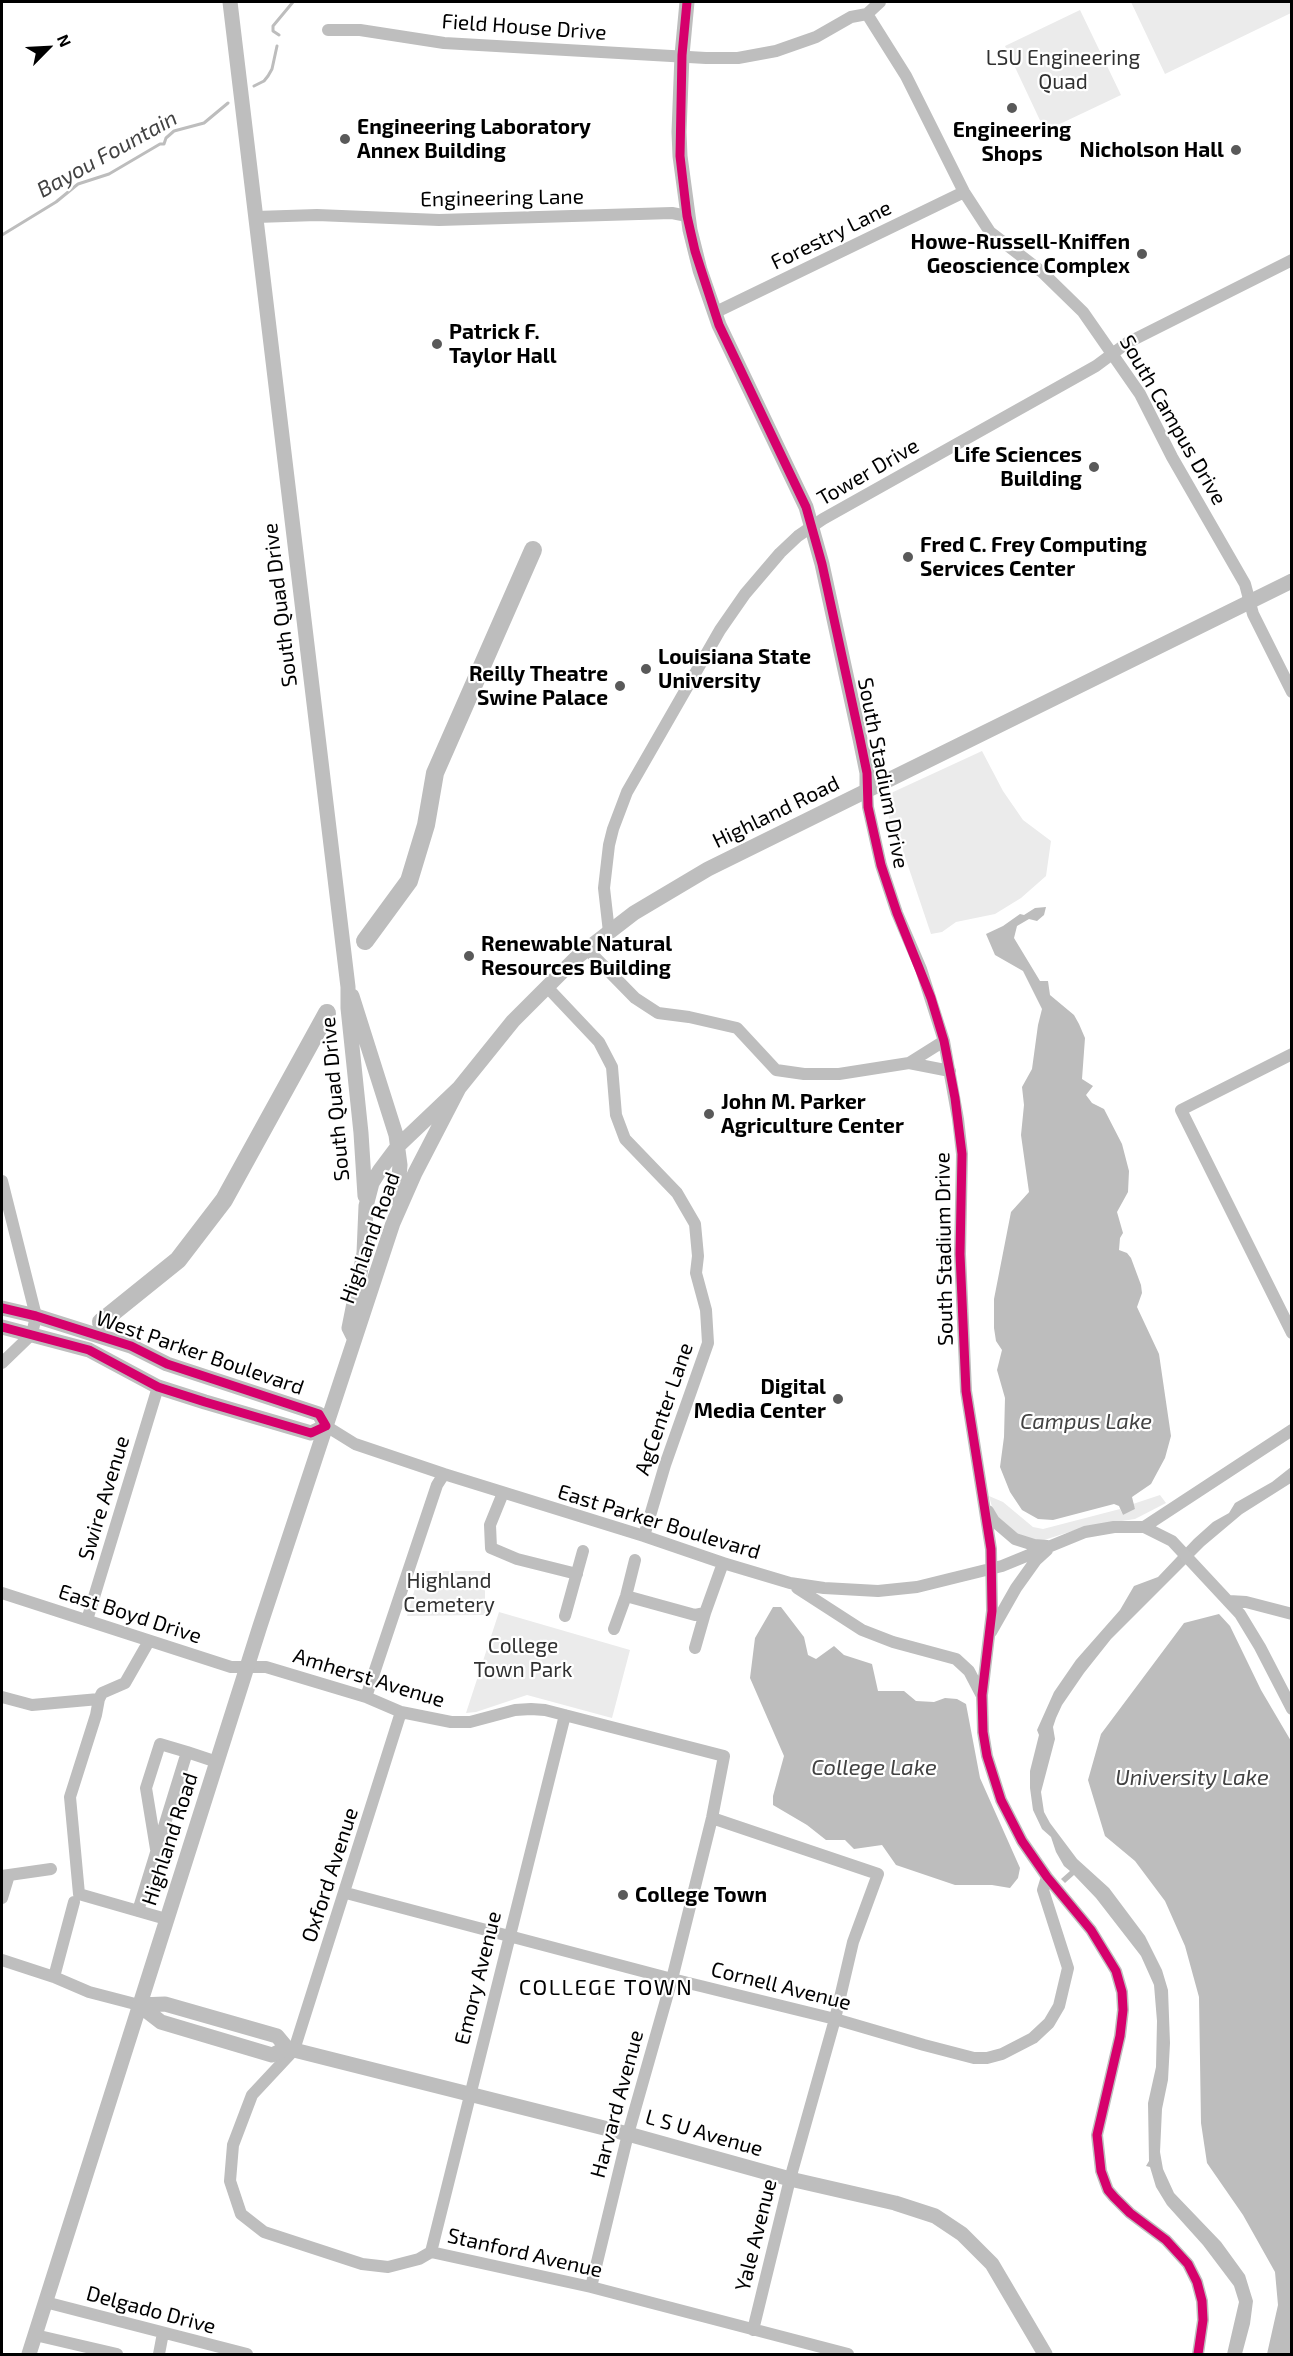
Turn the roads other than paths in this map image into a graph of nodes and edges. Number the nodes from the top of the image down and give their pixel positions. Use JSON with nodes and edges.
{"nodes":[{"id":1,"x":230,"y":2,"type":"edge"},
{"id":2,"x":687,"y":2,"type":"edge"},
{"id":3,"x":880,"y":2,"type":"edge"},
{"id":4,"x":867,"y":14,"type":"junction"},
{"id":5,"x":328,"y":30,"type":"dead end"},
{"id":6,"x":682,"y":55,"type":"junction"},
{"id":7,"x":964,"y":192,"type":"junction"},
{"id":8,"x":687,"y":216,"type":"junction"},
{"id":9,"x":256,"y":217,"type":"junction"},
{"id":10,"x":1292,"y":260,"type":"edge"},
{"id":11,"x":714,"y":313,"type":"junction"},
{"id":12,"x":1113,"y":353,"type":"junction"},
{"id":13,"x":812,"y":527,"type":"junction"},
{"id":14,"x":1292,"y":581,"type":"edge"},
{"id":15,"x":1250,"y":601,"type":"junction"},
{"id":16,"x":1292,"y":692,"type":"edge"},
{"id":17,"x":867,"y":790,"type":"junction"},
{"id":18,"x":609,"y":932,"type":"junction"},
{"id":19,"x":587,"y":949,"type":"junction"},
{"id":20,"x":348,"y":987,"type":"junction"},
{"id":21,"x":547,"y":987,"type":"junction"},
{"id":22,"x":944,"y":1041,"type":"junction"},
{"id":23,"x":1292,"y":1054,"type":"edge"},
{"id":24,"x":909,"y":1063,"type":"junction"},
{"id":25,"x":950,"y":1071,"type":"junction"},
{"id":26,"x":459,"y":1088,"type":"junction"},
{"id":27,"x":398,"y":1146,"type":"junction"},
{"id":28,"x":2,"y":1181,"type":"edge"},
{"id":29,"x":366,"y":1206,"type":"junction"},
{"id":30,"x":398,"y":1211,"type":"junction"},
{"id":31,"x":2,"y":1308,"type":"edge"},
{"id":32,"x":36,"y":1316,"type":"junction"},
{"id":33,"x":2,"y":1327,"type":"edge"},
{"id":34,"x":1292,"y":1333,"type":"edge"},
{"id":35,"x":32,"y":1334,"type":"junction"},
{"id":36,"x":354,"y":1338,"type":"junction"},
{"id":37,"x":2,"y":1364,"type":"edge"},
{"id":38,"x":158,"y":1387,"type":"junction"},
{"id":39,"x":326,"y":1426,"type":"junction"},
{"id":40,"x":1292,"y":1430,"type":"edge"},
{"id":41,"x":444,"y":1474,"type":"junction"},
{"id":42,"x":503,"y":1493,"type":"junction"},
{"id":43,"x":986,"y":1508,"type":"junction"},
{"id":44,"x":1144,"y":1527,"type":"junction"},
{"id":45,"x":644,"y":1536,"type":"junction"},
{"id":46,"x":1051,"y":1546,"type":"junction"},
{"id":47,"x":583,"y":1551,"type":"dead end"},
{"id":48,"x":635,"y":1560,"type":"dead end"},
{"id":49,"x":723,"y":1563,"type":"junction"},
{"id":50,"x":991,"y":1568,"type":"junction"},
{"id":51,"x":577,"y":1574,"type":"junction"},
{"id":52,"x":777,"y":1579,"type":"junction"},
{"id":53,"x":2,"y":1593,"type":"edge"},
{"id":54,"x":626,"y":1596,"type":"junction"},
{"id":55,"x":1229,"y":1601,"type":"junction"},
{"id":56,"x":705,"y":1613,"type":"junction"},
{"id":57,"x":1292,"y":1614,"type":"edge"},
{"id":58,"x":566,"y":1616,"type":"dead end"},
{"id":59,"x":87,"y":1620,"type":"junction"},
{"id":60,"x":614,"y":1629,"type":"dead end"},
{"id":61,"x":989,"y":1636,"type":"junction"},
{"id":62,"x":150,"y":1641,"type":"junction"},
{"id":63,"x":695,"y":1648,"type":"dead end"},
{"id":64,"x":247,"y":1667,"type":"junction"},
{"id":65,"x":982,"y":1695,"type":"junction"},
{"id":66,"x":2,"y":1697,"type":"edge"},
{"id":67,"x":366,"y":1697,"type":"junction"},
{"id":68,"x":99,"y":1699,"type":"junction"},
{"id":69,"x":1292,"y":1709,"type":"edge"},
{"id":70,"x":401,"y":1712,"type":"junction"},
{"id":71,"x":565,"y":1714,"type":"junction"},
{"id":72,"x":187,"y":1752,"type":"junction"},
{"id":73,"x":724,"y":1756,"type":"joint"},
{"id":74,"x":217,"y":1762,"type":"junction"},
{"id":75,"x":712,"y":1818,"type":"junction"},
{"id":76,"x":156,"y":1852,"type":"junction"},
{"id":77,"x":51,"y":1869,"type":"dead end"},
{"id":78,"x":5,"y":1875,"type":"edge"},
{"id":79,"x":1047,"y":1876,"type":"junction"},
{"id":80,"x":346,"y":1893,"type":"junction"},
{"id":81,"x":2,"y":1898,"type":"edge"},
{"id":82,"x":74,"y":1902,"type":"dead end"},
{"id":83,"x":138,"y":1911,"type":"junction"},
{"id":84,"x":166,"y":1919,"type":"junction"},
{"id":85,"x":509,"y":1935,"type":"junction"},
{"id":86,"x":2,"y":1960,"type":"edge"},
{"id":87,"x":54,"y":1977,"type":"junction"},
{"id":88,"x":672,"y":1979,"type":"junction"},
{"id":89,"x":139,"y":2005,"type":"junction"},
{"id":90,"x":835,"y":2019,"type":"junction"},
{"id":91,"x":291,"y":2049,"type":"junction"},
{"id":92,"x":470,"y":2093,"type":"junction"},
{"id":93,"x":628,"y":2134,"type":"junction"},
{"id":94,"x":790,"y":2179,"type":"junction"},
{"id":95,"x":431,"y":2252,"type":"junction"},
{"id":96,"x":591,"y":2287,"type":"junction"},
{"id":97,"x":45,"y":2302,"type":"junction"},
{"id":98,"x":753,"y":2330,"type":"junction"},
{"id":99,"x":163,"y":2333,"type":"junction"},
{"id":100,"x":35,"y":2335,"type":"junction"},
{"id":101,"x":29,"y":2355,"type":"edge"},
{"id":102,"x":117,"y":2355,"type":"edge"},
{"id":103,"x":159,"y":2355,"type":"edge"},
{"id":104,"x":247,"y":2355,"type":"edge"},
{"id":105,"x":848,"y":2355,"type":"edge"},
{"id":106,"x":1045,"y":2355,"type":"edge"},
{"id":107,"x":1198,"y":2355,"type":"edge"}],
"edges":[{"from":1,"to":9,"type":"street","name":"South Quad Drive"},
{"from":2,"to":6,"type":"street","name":"South Stadium Drive"},
{"from":3,"to":4,"type":"street"},
{"from":4,"to":6,"type":"street","name":"Field House Drive"},
{"from":4,"to":7,"type":"street","name":"South Campus Drive"},
{"from":5,"to":6,"type":"street","name":"Field House Drive"},
{"from":6,"to":8,"type":"street","name":"South Stadium Drive"},
{"from":7,"to":11,"type":"street","name":"Forestry Lane"},
{"from":7,"to":12,"type":"street","name":"South Campus Drive"},
{"from":8,"to":9,"type":"street","name":"Engineering Lane"},
{"from":8,"to":11,"type":"street","name":"South Stadium Drive"},
{"from":9,"to":20,"type":"street","name":"South Quad Drive"},
{"from":10,"to":12,"type":"street","name":"Tower Drive"},
{"from":11,"to":13,"type":"street","name":"South Stadium Drive"},
{"from":12,"to":13,"type":"street","name":"Tower Drive"},
{"from":12,"to":15,"type":"street","name":"South Campus Drive"},
{"from":13,"to":17,"type":"street","name":"South Stadium Drive"},
{"from":13,"to":18,"type":"street","name":"Tower Drive"},
{"from":14,"to":15,"type":"street","name":"Highland Road"},
{"from":15,"to":16,"type":"street","name":"South Campus Drive"},
{"from":15,"to":17,"type":"street","name":"Highland Road"},
{"from":17,"to":18,"type":"street","name":"Highland Road"},
{"from":17,"to":22,"type":"street","name":"South Stadium Drive"},
{"from":18,"to":19,"type":"street","name":"Highland Road"},
{"from":19,"to":21,"type":"street","name":"Highland Road"},
{"from":19,"to":24,"type":"street"},
{"from":20,"to":27,"type":"street","name":"South Quad Drive"},
{"from":20,"to":29,"type":"street","name":"South Quad Drive"},
{"from":21,"to":26,"type":"street","name":"Highland Road"},
{"from":21,"to":45,"type":"street","name":"AgCenter Lane"},
{"from":22,"to":24,"type":"street"},
{"from":22,"to":25,"type":"street","name":"South Stadium Drive"},
{"from":23,"to":34,"type":"street"},
{"from":24,"to":25,"type":"street"},
{"from":25,"to":43,"type":"street","name":"South Stadium Drive"},
{"from":26,"to":27,"type":"street","name":"Highland Road"},
{"from":26,"to":30,"type":"street","name":"Highland Road"},
{"from":27,"to":29,"type":"street","name":"Highland Road"},
{"from":27,"to":30,"type":"street","name":"South Quad Drive"},
{"from":28,"to":32,"type":"street"},
{"from":29,"to":36,"type":"street","name":"Highland Road"},
{"from":30,"to":36,"type":"street","name":"Highland Road"},
{"from":31,"to":32,"type":"street","name":"West Parker Boulevard"},
{"from":32,"to":35,"type":"street"},
{"from":32,"to":39,"type":"street","name":"West Parker Boulevard"},
{"from":33,"to":35,"type":"street","name":"West Parker Boulevard"},
{"from":35,"to":37,"type":"street"},
{"from":35,"to":38,"type":"street","name":"West Parker Boulevard"},
{"from":36,"to":39,"type":"street","name":"Highland Road"},
{"from":38,"to":39,"type":"street","name":"West Parker Boulevard"},
{"from":38,"to":59,"type":"street","name":"Swire Avenue"},
{"from":39,"to":41,"type":"street","name":"East Parker Boulevard"},
{"from":39,"to":64,"type":"street","name":"Highland Road"},
{"from":40,"to":44,"type":"street"},
{"from":41,"to":42,"type":"street","name":"East Parker Boulevard"},
{"from":41,"to":67,"type":"street"},
{"from":42,"to":45,"type":"street","name":"East Parker Boulevard"},
{"from":42,"to":51,"type":"street"},
{"from":43,"to":46,"type":"street"},
{"from":43,"to":50,"type":"street","name":"South Stadium Drive"},
{"from":44,"to":46,"type":"street","name":"East Parker Boulevard"},
{"from":44,"to":55,"type":"street"},
{"from":45,"to":49,"type":"street","name":"East Parker Boulevard"},
{"from":46,"to":50,"type":"street","name":"East Parker Boulevard"},
{"from":46,"to":61,"type":"street"},
{"from":47,"to":51,"type":"street"},
{"from":48,"to":54,"type":"street"},
{"from":49,"to":52,"type":"street","name":"East Parker Boulevard"},
{"from":49,"to":56,"type":"street"},
{"from":50,"to":52,"type":"street","name":"East Parker Boulevard"},
{"from":50,"to":61,"type":"street","name":"South Stadium Drive"},
{"from":51,"to":58,"type":"street"},
{"from":52,"to":65,"type":"street"},
{"from":53,"to":59,"type":"street","name":"East Boyd Drive"},
{"from":54,"to":56,"type":"street"},
{"from":54,"to":60,"type":"street"},
{"from":55,"to":57,"type":"street"},
{"from":55,"to":69,"type":"street"},
{"from":56,"to":63,"type":"street"},
{"from":59,"to":62,"type":"street","name":"East Boyd Drive"},
{"from":61,"to":65,"type":"street","name":"South Stadium Drive"},
{"from":62,"to":64,"type":"street","name":"East Boyd Drive"},
{"from":62,"to":68,"type":"street"},
{"from":64,"to":67,"type":"street","name":"Amherst Avenue"},
{"from":64,"to":74,"type":"street","name":"Highland Road"},
{"from":65,"to":79,"type":"street","name":"South Stadium Drive"},
{"from":66,"to":68,"type":"street"},
{"from":67,"to":70,"type":"street","name":"Amherst Avenue"},
{"from":68,"to":83,"type":"street"},
{"from":70,"to":71,"type":"street","name":"Amherst Avenue"},
{"from":70,"to":80,"type":"street","name":"Oxford Avenue"},
{"from":71,"to":73,"type":"street","name":"Amherst Avenue"},
{"from":71,"to":85,"type":"street","name":"Emory Avenue"},
{"from":72,"to":74,"type":"street"},
{"from":72,"to":76,"type":"street"},
{"from":72,"to":76,"type":"street"},
{"from":73,"to":75,"type":"street","name":"Harvard Avenue"},
{"from":74,"to":84,"type":"street","name":"Highland Road"},
{"from":75,"to":88,"type":"street","name":"Harvard Avenue"},
{"from":75,"to":90,"type":"street","name":"Yale Avenue"},
{"from":76,"to":83,"type":"street"},
{"from":77,"to":78,"type":"street"},
{"from":78,"to":81,"type":"street"},
{"from":79,"to":90,"type":"street","name":"Cornell Avenue"},
{"from":79,"to":107,"type":"street","name":"South Stadium Drive"},
{"from":80,"to":85,"type":"street","name":"Cornell Avenue"},
{"from":80,"to":91,"type":"street","name":"Oxford Avenue"},
{"from":82,"to":87,"type":"street"},
{"from":83,"to":84,"type":"street"},
{"from":84,"to":89,"type":"street","name":"Highland Road"},
{"from":85,"to":88,"type":"street","name":"Cornell Avenue"},
{"from":85,"to":92,"type":"street","name":"Emory Avenue"},
{"from":86,"to":87,"type":"street"},
{"from":87,"to":89,"type":"street"},
{"from":88,"to":90,"type":"street","name":"Cornell Avenue"},
{"from":88,"to":93,"type":"street","name":"Harvard Avenue"},
{"from":89,"to":91,"type":"street","name":"L S U Avenue"},
{"from":89,"to":97,"type":"street","name":"Highland Road"},
{"from":90,"to":94,"type":"street","name":"Yale Avenue"},
{"from":91,"to":92,"type":"street","name":"L S U Avenue"},
{"from":91,"to":95,"type":"street","name":"Stanford Avenue"},
{"from":92,"to":93,"type":"street","name":"L S U Avenue"},
{"from":92,"to":95,"type":"street","name":"Emory Avenue"},
{"from":93,"to":94,"type":"street","name":"L S U Avenue"},
{"from":93,"to":96,"type":"street","name":"Harvard Avenue"},
{"from":94,"to":98,"type":"street","name":"Yale Avenue"},
{"from":94,"to":106,"type":"street","name":"L S U Avenue"},
{"from":95,"to":96,"type":"street","name":"Stanford Avenue"},
{"from":96,"to":98,"type":"street","name":"Stanford Avenue"},
{"from":97,"to":99,"type":"street","name":"Delgado Drive"},
{"from":97,"to":100,"type":"street","name":"Highland Road"},
{"from":98,"to":105,"type":"street","name":"Stanford Avenue"},
{"from":99,"to":103,"type":"street"},
{"from":99,"to":104,"type":"street","name":"Delgado Drive"},
{"from":100,"to":101,"type":"street","name":"Highland Road"},
{"from":100,"to":102,"type":"street"}]}
